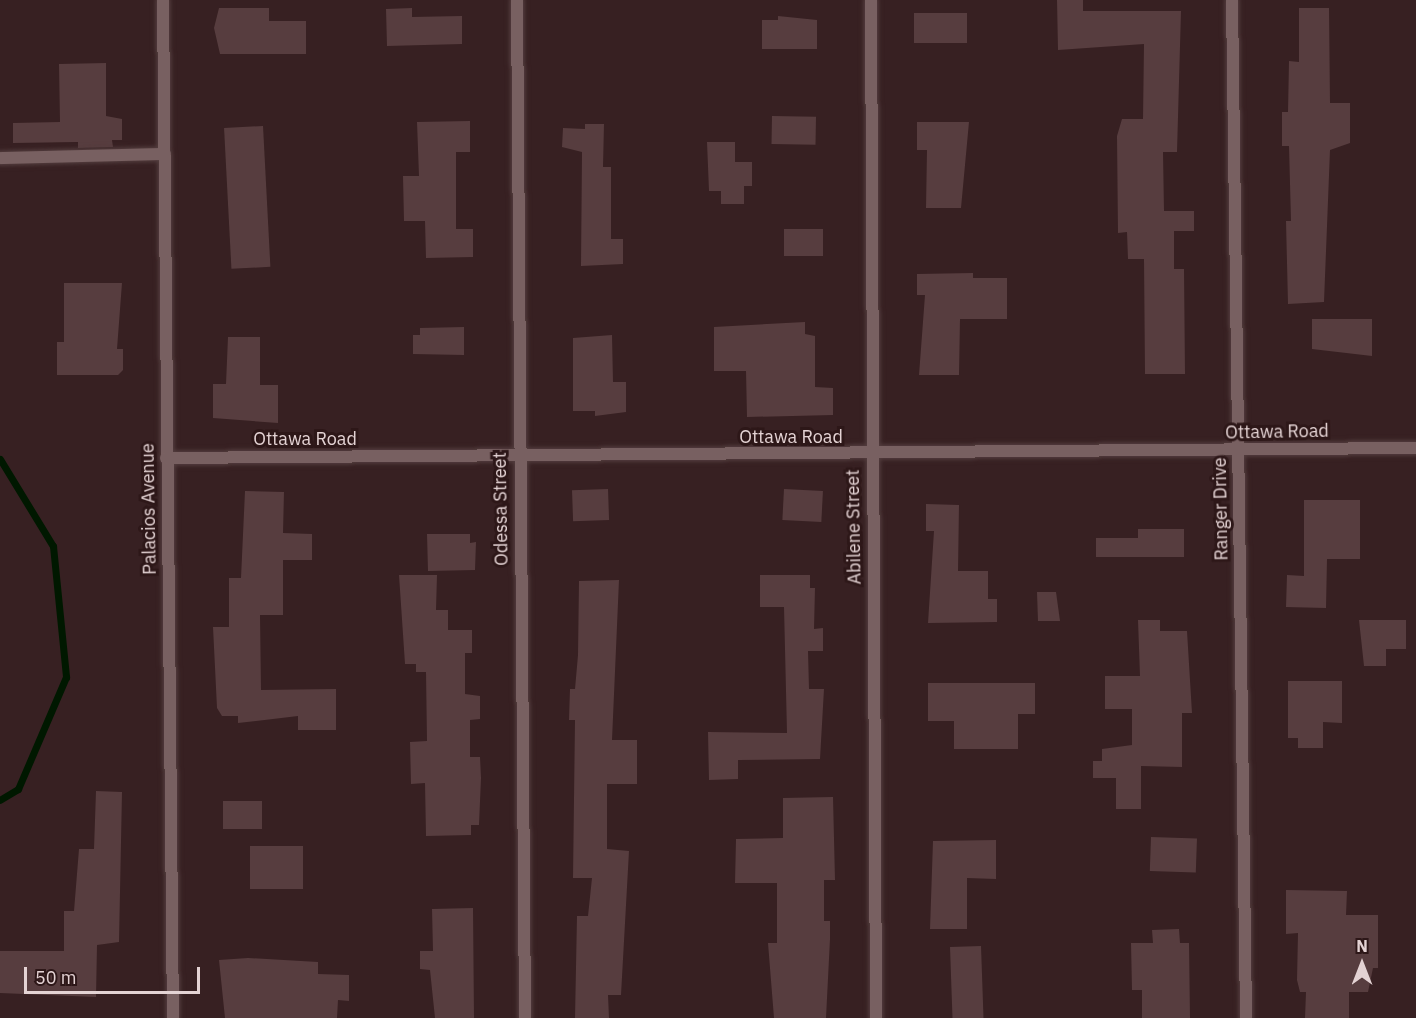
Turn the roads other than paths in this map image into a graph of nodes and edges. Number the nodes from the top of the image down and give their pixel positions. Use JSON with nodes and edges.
{"nodes":[{"id":1,"x":163,"y":0,"type":"edge"},
{"id":2,"x":517,"y":0,"type":"edge"},
{"id":3,"x":871,"y":0,"type":"edge"},
{"id":4,"x":1232,"y":0,"type":"edge"},
{"id":5,"x":165,"y":154,"type":"junction"},
{"id":6,"x":0,"y":158,"type":"edge"},
{"id":7,"x":1416,"y":448,"type":"edge"},
{"id":8,"x":1238,"y":450,"type":"junction"},
{"id":9,"x":871,"y":455,"type":"junction"},
{"id":10,"x":519,"y":456,"type":"junction"},
{"id":11,"x":166,"y":458,"type":"junction"},
{"id":12,"x":173,"y":1018,"type":"edge"},
{"id":13,"x":525,"y":1018,"type":"edge"},
{"id":14,"x":876,"y":1018,"type":"edge"},
{"id":15,"x":1246,"y":1018,"type":"edge"}],
"edges":[{"from":1,"to":5,"type":"street","name":"Palacios Avenue"},
{"from":2,"to":10,"type":"street","name":"Odessa Street"},
{"from":3,"to":9,"type":"street","name":"Abilene Street"},
{"from":4,"to":8,"type":"street","name":"Ranger Drive"},
{"from":5,"to":6,"type":"street"},
{"from":5,"to":11,"type":"street","name":"Palacios Avenue"},
{"from":7,"to":8,"type":"street","name":"Ottawa Road"},
{"from":8,"to":9,"type":"street","name":"Ottawa Road"},
{"from":8,"to":15,"type":"street","name":"Ranger Drive"},
{"from":9,"to":10,"type":"street","name":"Ottawa Road"},
{"from":9,"to":14,"type":"street","name":"Abilene Street"},
{"from":10,"to":11,"type":"street","name":"Ottawa Road"},
{"from":10,"to":13,"type":"street","name":"Odessa Street"},
{"from":11,"to":12,"type":"street","name":"Palacios Avenue"}]}
